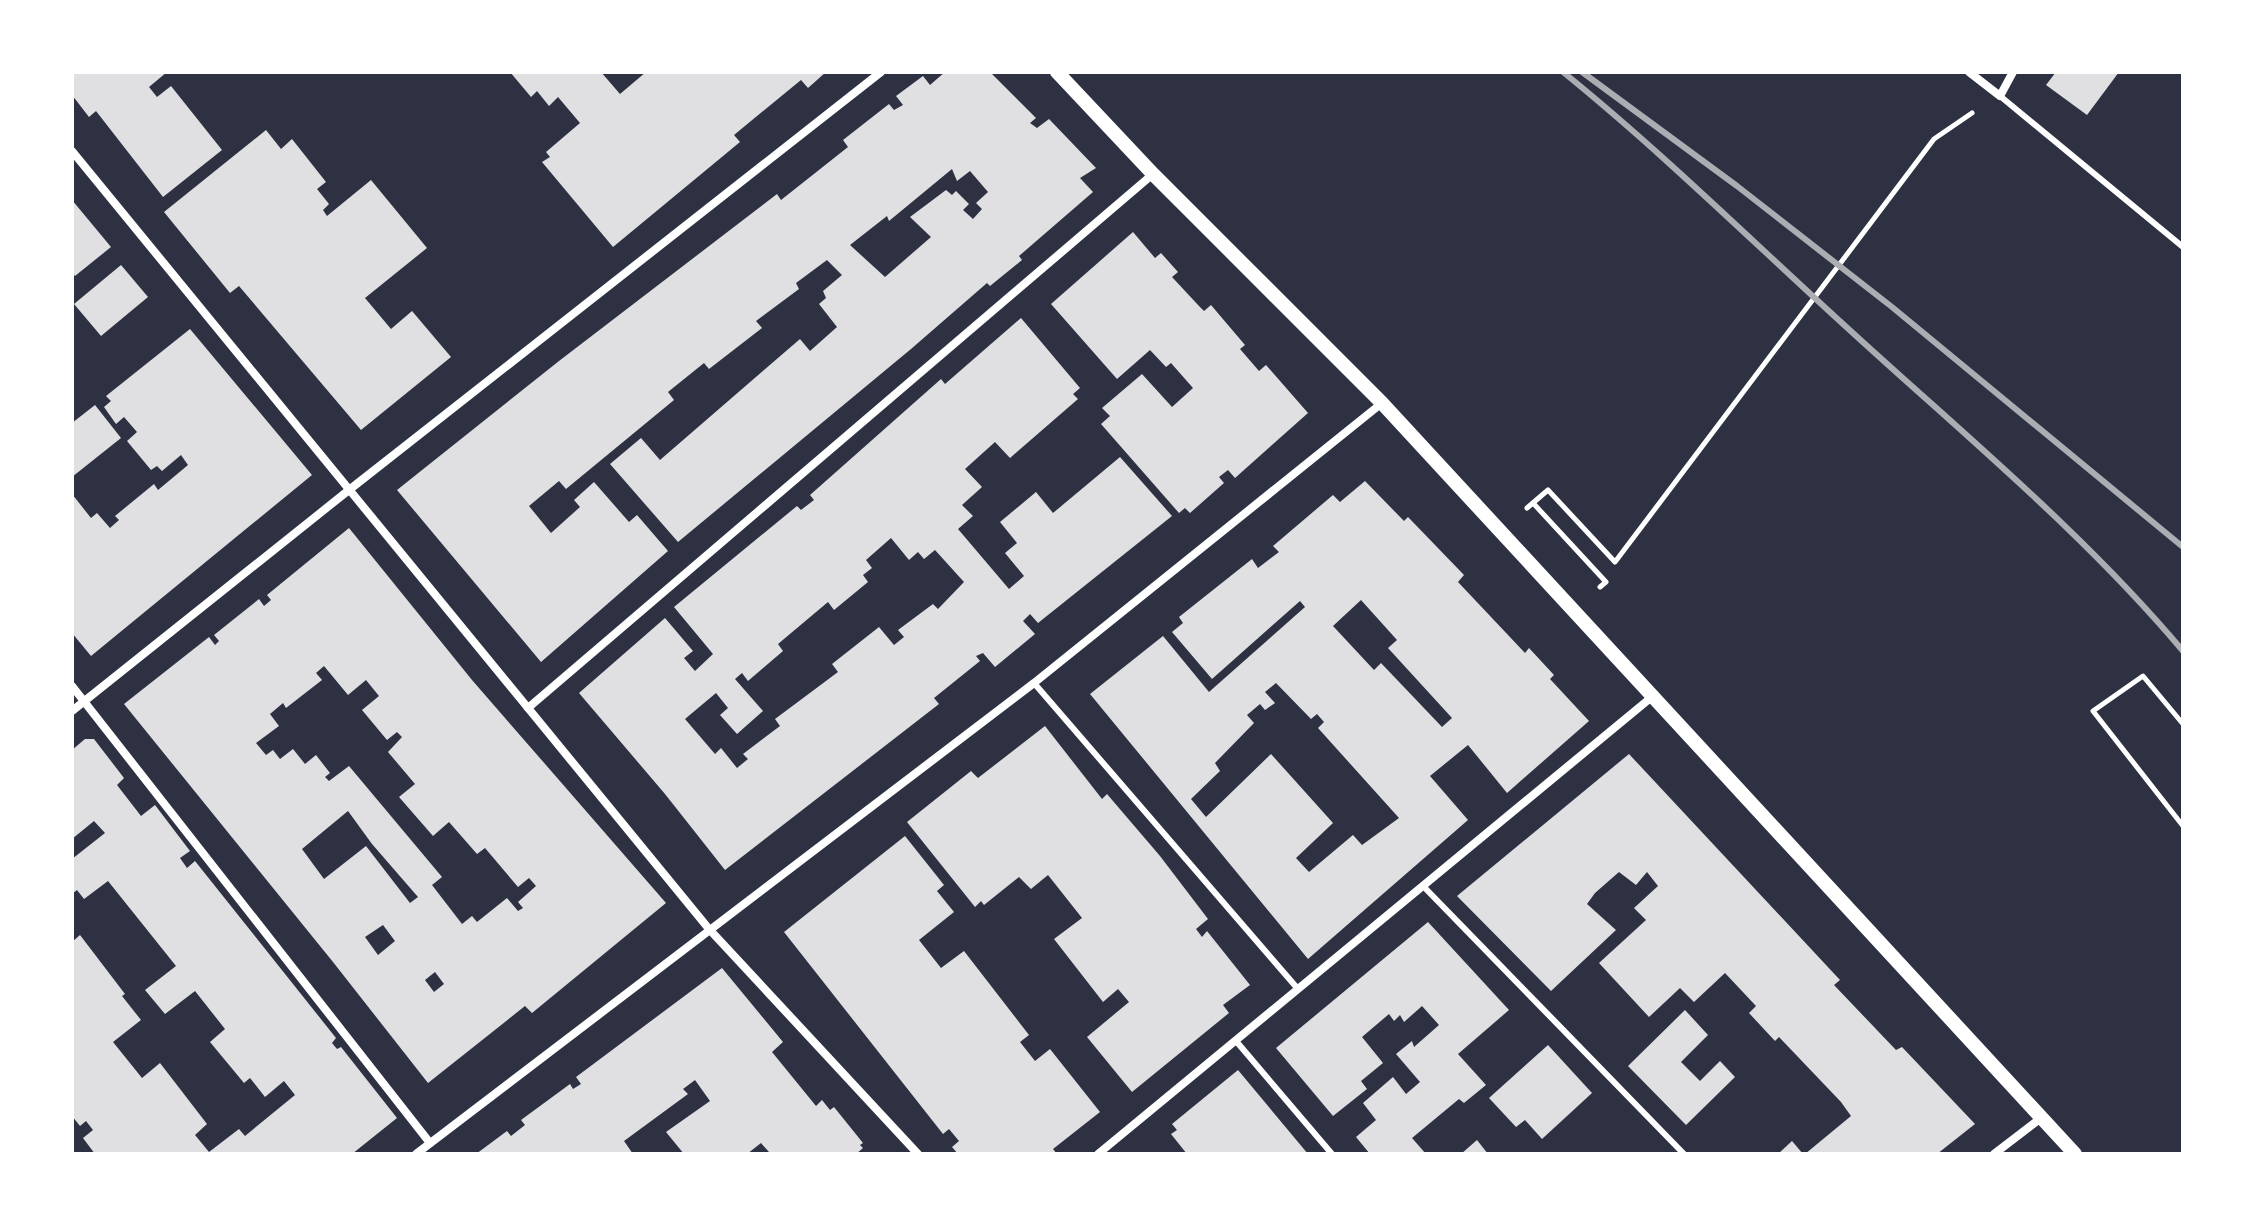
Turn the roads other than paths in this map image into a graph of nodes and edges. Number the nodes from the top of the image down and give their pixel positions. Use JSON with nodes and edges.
{"nodes":[{"id":1,"x":881,"y":72,"type":"edge"},
{"id":2,"x":1057,"y":72,"type":"edge"},
{"id":3,"x":1969,"y":72,"type":"edge"},
{"id":4,"x":2013,"y":72,"type":"edge"},
{"id":5,"x":2000,"y":96,"type":"junction"},
{"id":6,"x":72,"y":151,"type":"edge"},
{"id":7,"x":1153,"y":174,"type":"junction"},
{"id":8,"x":2183,"y":247,"type":"edge"},
{"id":9,"x":1382,"y":403,"type":"junction"},
{"id":10,"x":349,"y":490,"type":"junction"},
{"id":11,"x":1034,"y":683,"type":"junction"},
{"id":12,"x":72,"y":686,"type":"edge"},
{"id":13,"x":1653,"y":696,"type":"junction"},
{"id":14,"x":84,"y":701,"type":"junction"},
{"id":15,"x":528,"y":708,"type":"junction"},
{"id":16,"x":72,"y":711,"type":"edge"},
{"id":17,"x":1423,"y":886,"type":"junction"},
{"id":18,"x":709,"y":929,"type":"junction"},
{"id":19,"x":1298,"y":989,"type":"junction"},
{"id":20,"x":1236,"y":1041,"type":"junction"},
{"id":21,"x":2041,"y":1118,"type":"junction"},
{"id":22,"x":430,"y":1143,"type":"junction"},
{"id":23,"x":416,"y":1154,"type":"edge"},
{"id":24,"x":918,"y":1154,"type":"edge"},
{"id":25,"x":1098,"y":1154,"type":"edge"},
{"id":26,"x":1332,"y":1154,"type":"edge"},
{"id":27,"x":1684,"y":1154,"type":"edge"},
{"id":28,"x":1994,"y":1154,"type":"edge"},
{"id":29,"x":2075,"y":1154,"type":"edge"}],
"edges":[{"from":1,"to":10,"type":"street"},
{"from":2,"to":7,"type":"street"},
{"from":3,"to":5,"type":"street"},
{"from":4,"to":5,"type":"street"},
{"from":5,"to":8,"type":"lane"},
{"from":6,"to":10,"type":"street"},
{"from":7,"to":9,"type":"street"},
{"from":7,"to":15,"type":"street"},
{"from":9,"to":11,"type":"street"},
{"from":9,"to":13,"type":"street"},
{"from":10,"to":14,"type":"street"},
{"from":10,"to":15,"type":"street"},
{"from":11,"to":18,"type":"street"},
{"from":11,"to":19,"type":"lane"},
{"from":12,"to":14,"type":"street"},
{"from":13,"to":17,"type":"street"},
{"from":13,"to":21,"type":"street"},
{"from":14,"to":16,"type":"street"},
{"from":14,"to":22,"type":"street"},
{"from":15,"to":18,"type":"street"},
{"from":17,"to":19,"type":"street"},
{"from":17,"to":27,"type":"lane"},
{"from":18,"to":22,"type":"street"},
{"from":18,"to":24,"type":"street"},
{"from":19,"to":20,"type":"street"},
{"from":20,"to":25,"type":"street"},
{"from":20,"to":26,"type":"lane"},
{"from":21,"to":28,"type":"street"},
{"from":21,"to":29,"type":"street"},
{"from":22,"to":23,"type":"street"}]}
